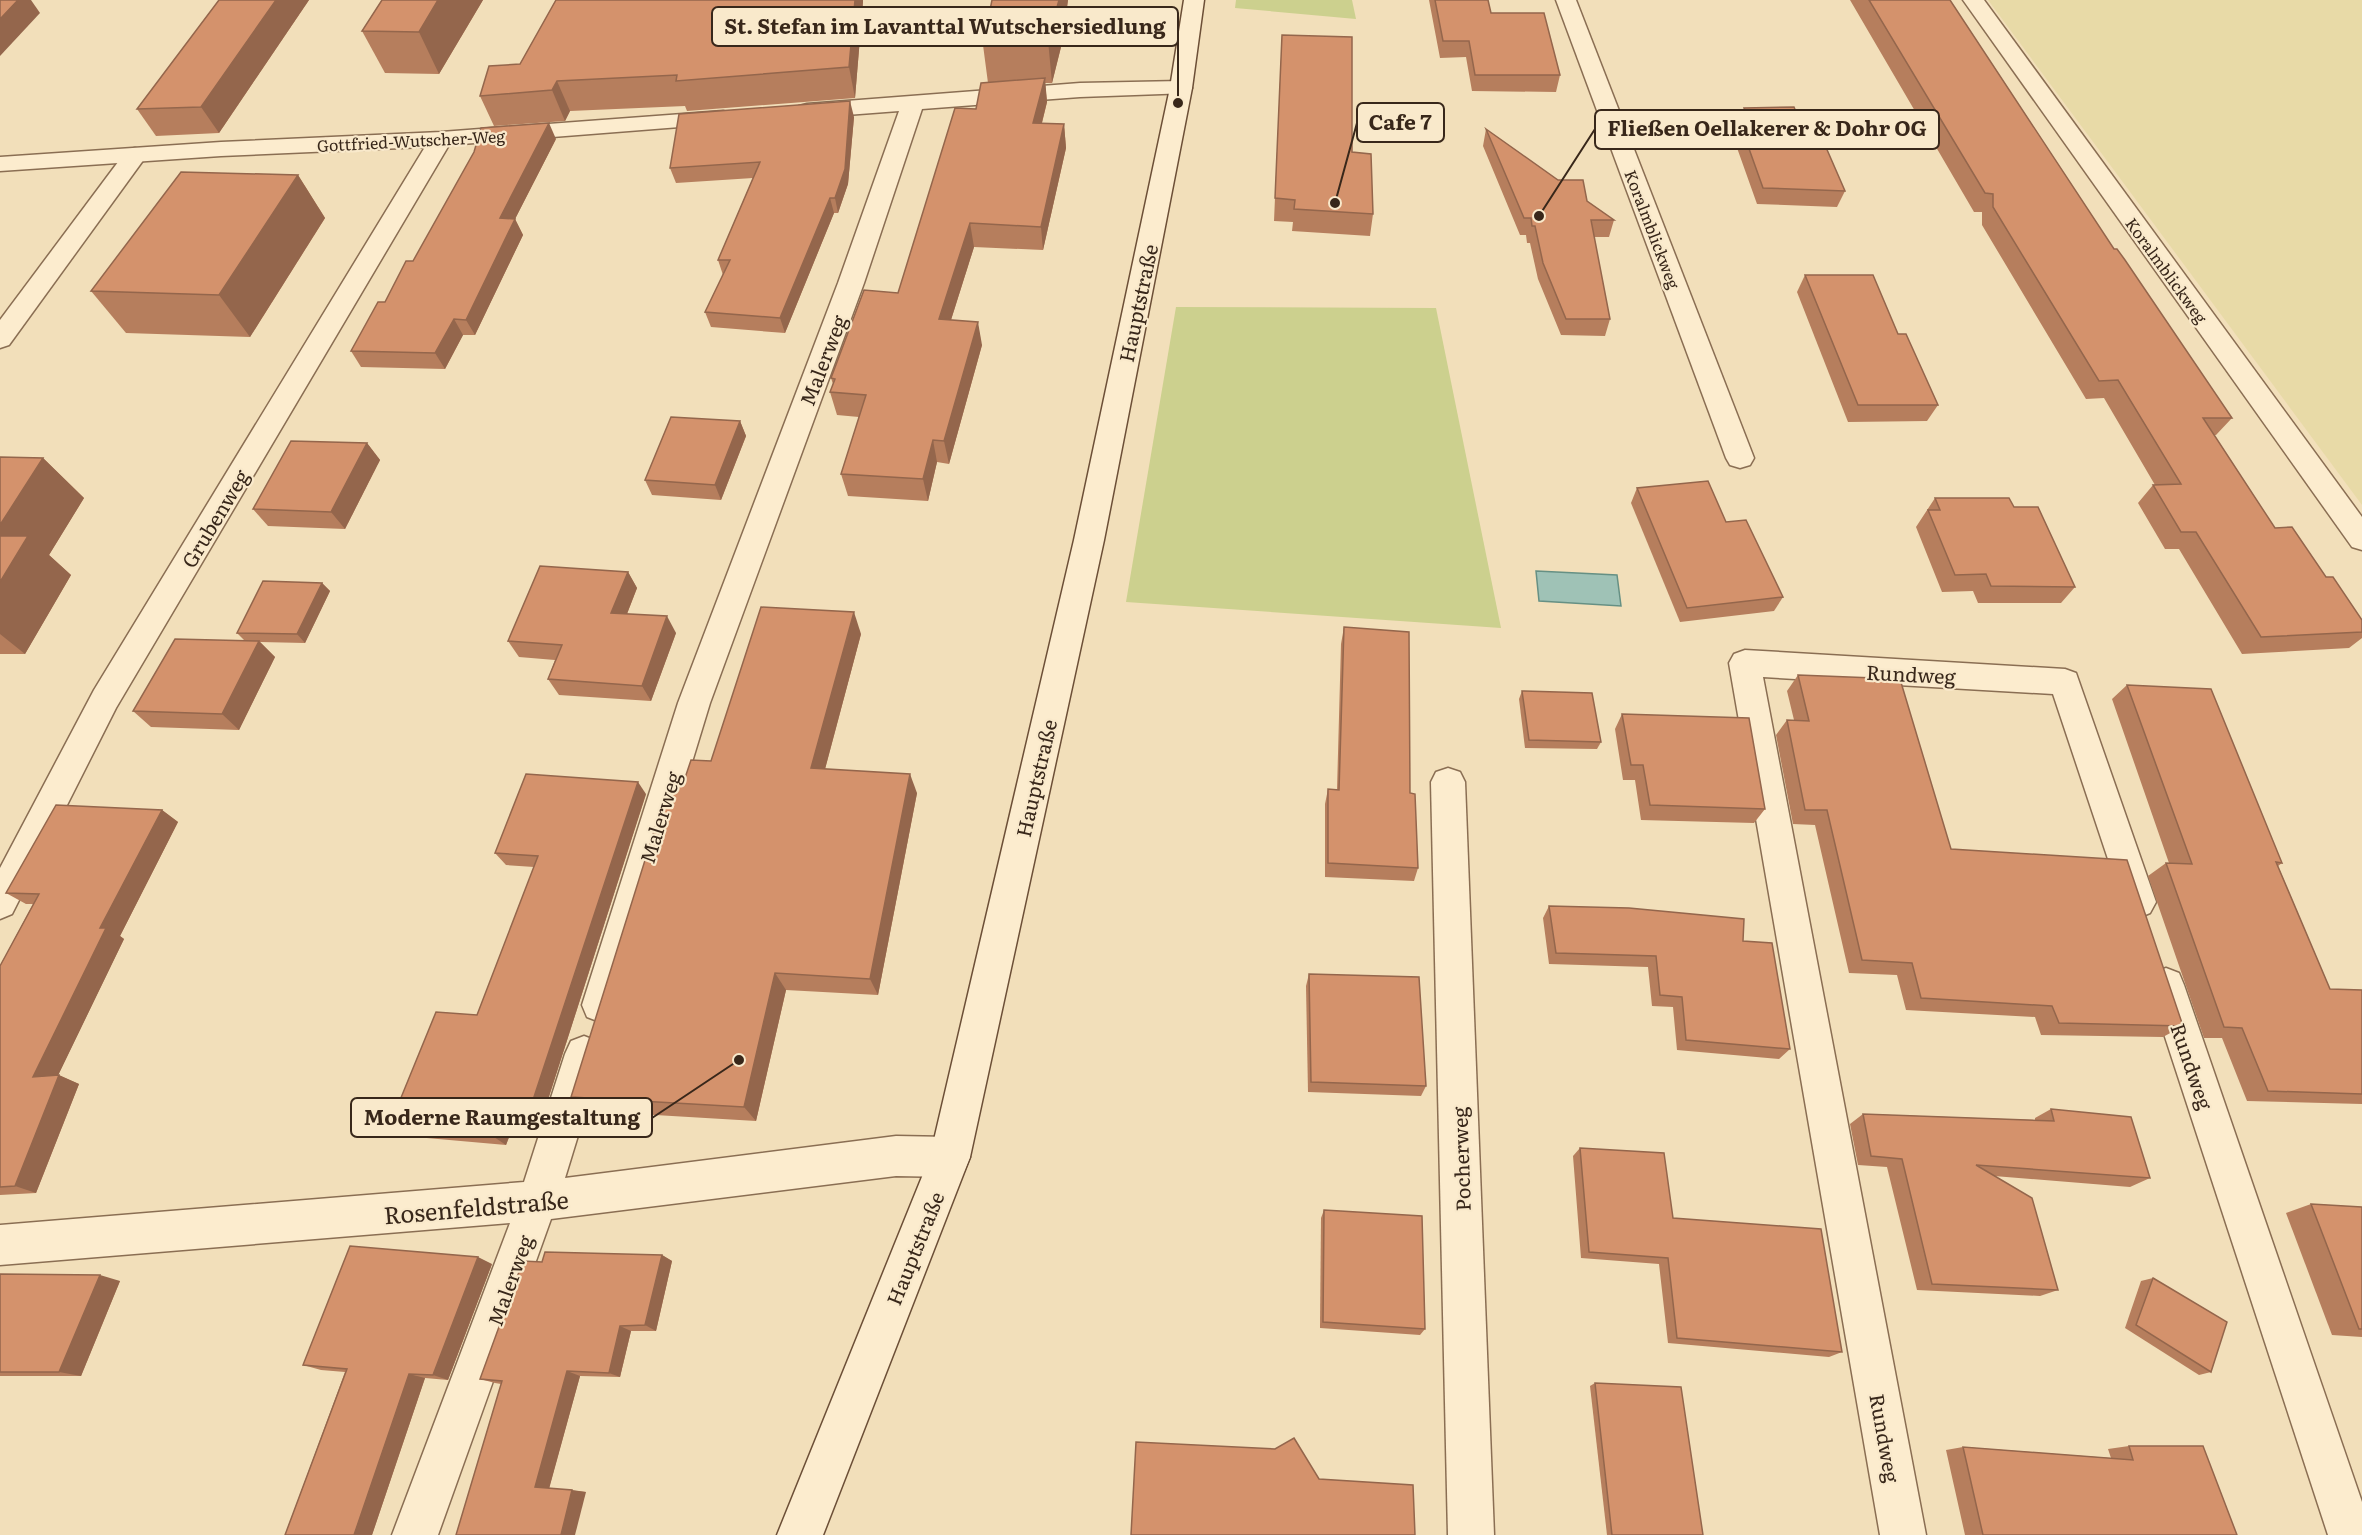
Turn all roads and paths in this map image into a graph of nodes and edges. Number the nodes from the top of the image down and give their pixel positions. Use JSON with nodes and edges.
{"nodes":[{"id":1,"x":1194,"y":0,"type":"edge"},
{"id":2,"x":1566,"y":0,"type":"edge"},
{"id":3,"x":1973,"y":0,"type":"edge"},
{"id":4,"x":1181,"y":88,"type":"junction"},
{"id":5,"x":913,"y":103,"type":"junction"},
{"id":6,"x":783,"y":113,"type":"edge"},
{"id":7,"x":747,"y":116,"type":"edge"},
{"id":8,"x":441,"y":139,"type":"junction"},
{"id":9,"x":135,"y":155,"type":"junction"},
{"id":10,"x":0,"y":164,"type":"edge"},
{"id":11,"x":0,"y":339,"type":"edge"},
{"id":12,"x":1740,"y":458,"type":"dead end"},
{"id":13,"x":2362,"y":539,"type":"edge"},
{"id":14,"x":1448,"y":782,"type":"dead end"},
{"id":15,"x":0,"y":903,"type":"edge"},
{"id":16,"x":950,"y":1157,"type":"junction"},
{"id":17,"x":538,"y":1201,"type":"junction"},
{"id":18,"x":0,"y":1245,"type":"edge"},
{"id":19,"x":415,"y":1535,"type":"edge"},
{"id":20,"x":800,"y":1535,"type":"edge"},
{"id":21,"x":1471,"y":1535,"type":"edge"},
{"id":22,"x":1903,"y":1535,"type":"edge"},
{"id":23,"x":2351,"y":1535,"type":"edge"}],
"edges":[{"from":1,"to":4,"type":"street","name":"Hauptstraße"},
{"from":2,"to":12,"type":"street","name":"Koralmblickweg"},
{"from":3,"to":13,"type":"street","name":"Koralmblickweg"},
{"from":4,"to":5,"type":"street"},
{"from":4,"to":16,"type":"street","name":"Hauptstraße"},
{"from":5,"to":6,"type":"street"},
{"from":5,"to":17,"type":"street","name":"Malerweg"},
{"from":7,"to":8,"type":"street","name":"Gottfried-Wutscher-Weg"},
{"from":8,"to":9,"type":"street","name":"Gottfried-Wutscher-Weg"},
{"from":8,"to":15,"type":"street","name":"Grubenweg"},
{"from":9,"to":10,"type":"street","name":"Gottfried-Wutscher-Weg"},
{"from":9,"to":11,"type":"street"},
{"from":14,"to":21,"type":"street","name":"Pocherweg"},
{"from":16,"to":17,"type":"street","name":"Rosenfeldstraße"},
{"from":16,"to":20,"type":"street","name":"Hauptstraße"},
{"from":17,"to":18,"type":"street","name":"Rosenfeldstraße"},
{"from":17,"to":19,"type":"street","name":"Malerweg"},
{"from":22,"to":23,"type":"street","name":"Rundweg"}]}
